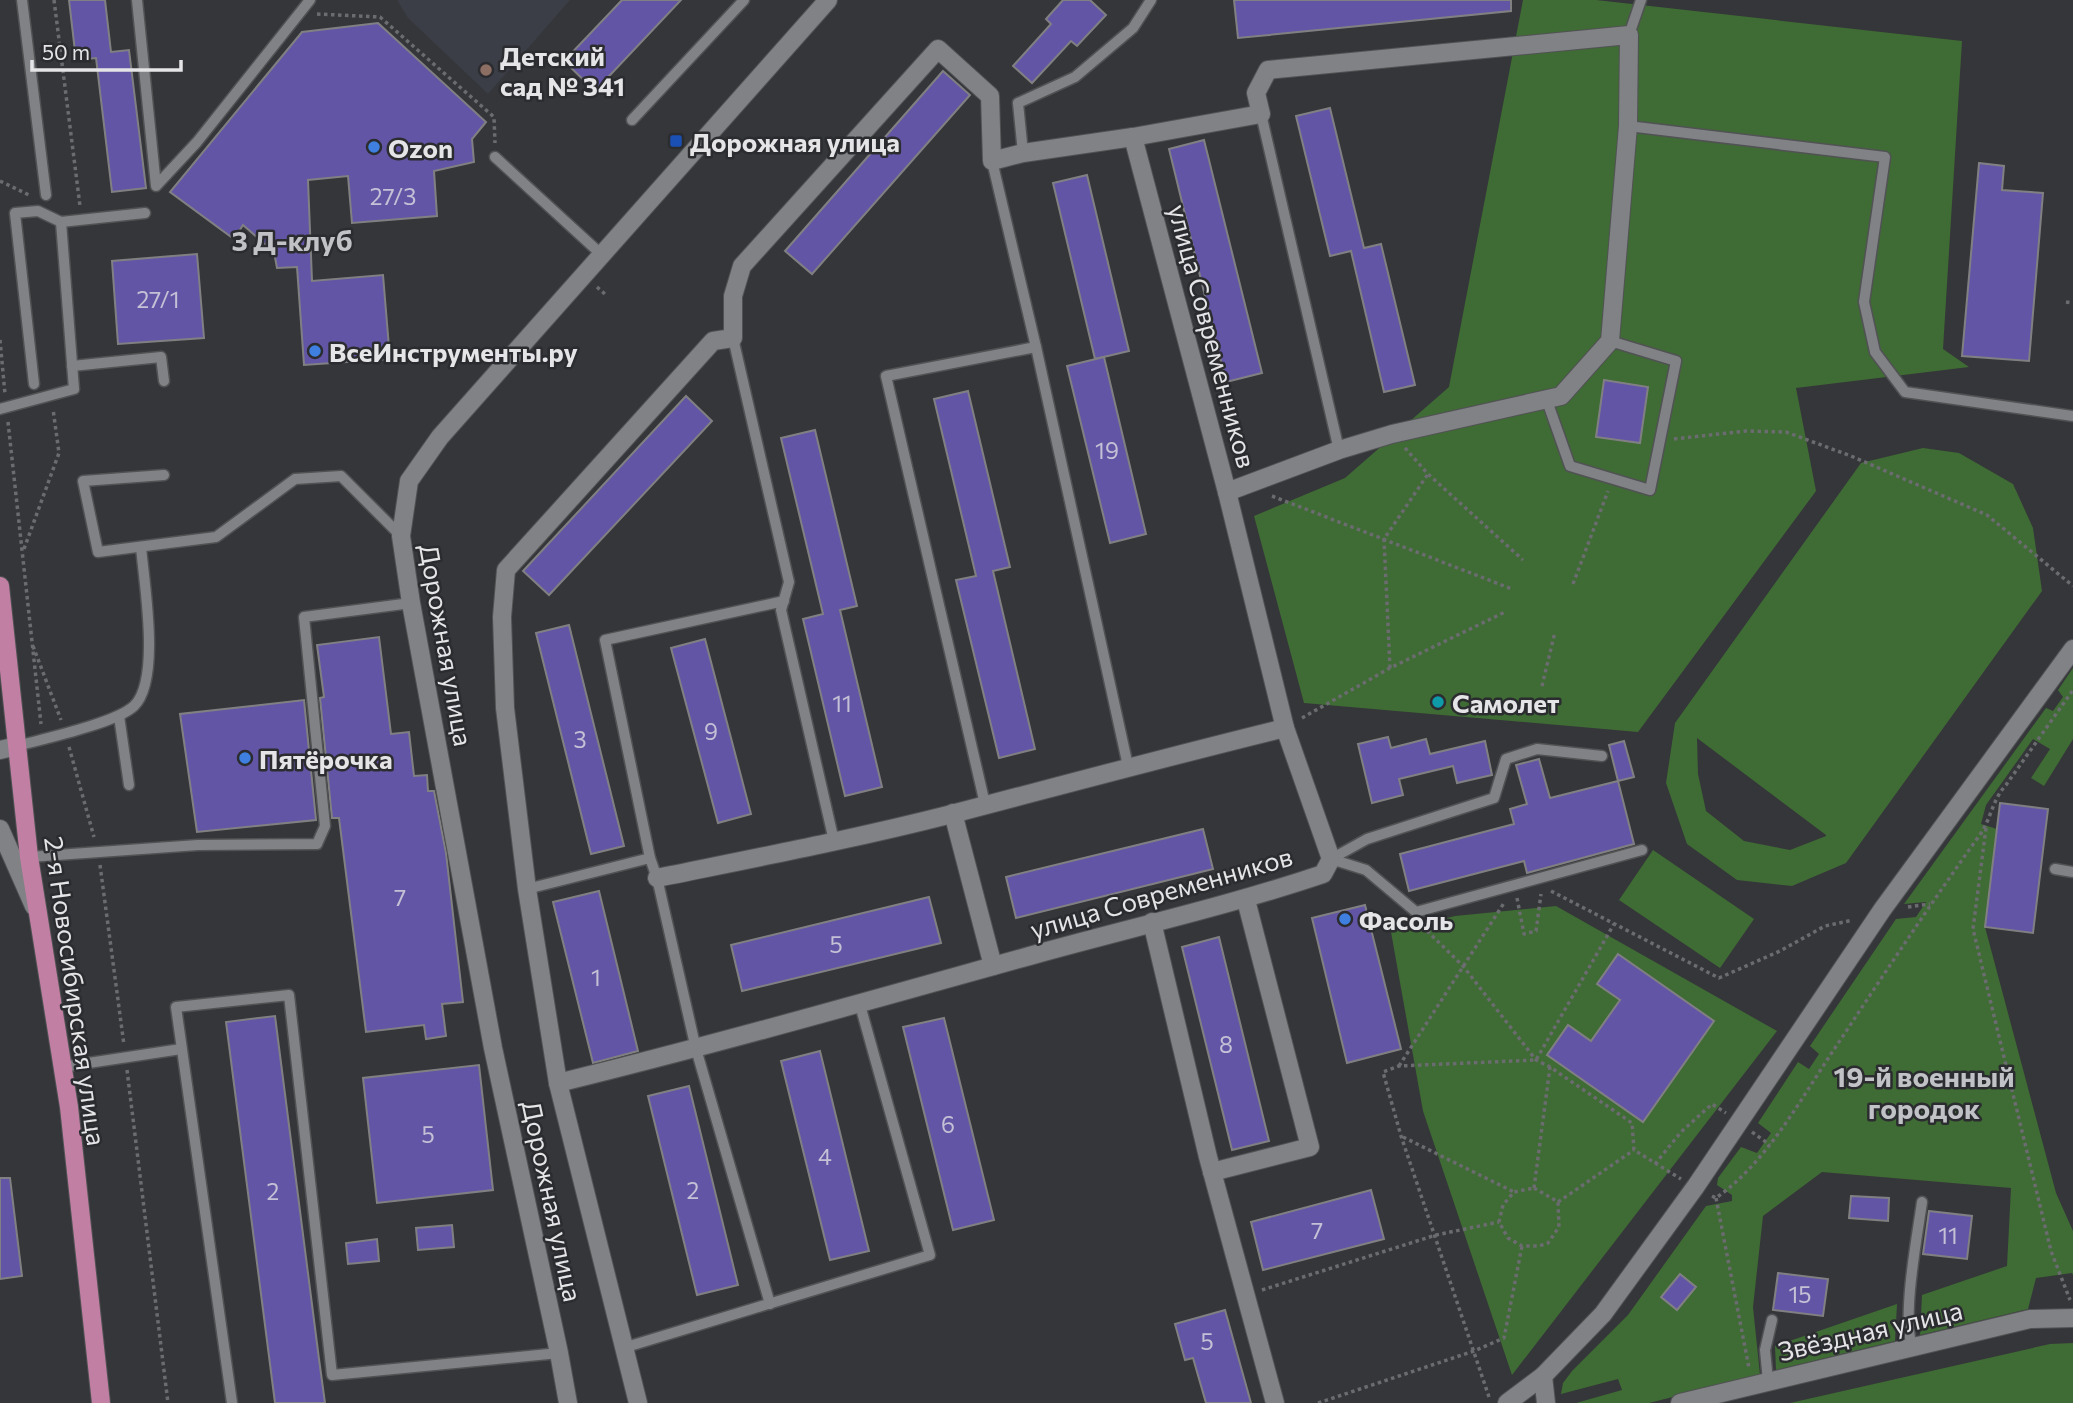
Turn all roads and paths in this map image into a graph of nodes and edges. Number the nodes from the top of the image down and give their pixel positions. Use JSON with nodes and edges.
{"nodes":[{"id":1,"x":22,"y":0,"type":"edge"},
{"id":2,"x":54,"y":0,"type":"edge"},
{"id":3,"x":137,"y":0,"type":"edge"},
{"id":4,"x":310,"y":0,"type":"edge"},
{"id":5,"x":744,"y":0,"type":"edge"},
{"id":6,"x":828,"y":0,"type":"edge"},
{"id":7,"x":1151,"y":0,"type":"edge"},
{"id":8,"x":1641,"y":0,"type":"edge"},
{"id":9,"x":299,"y":13,"type":"junction"},
{"id":10,"x":1629,"y":35,"type":"junction"},
{"id":11,"x":1261,"y":114,"type":"junction"},
{"id":12,"x":494,"y":117,"type":"dead end"},
{"id":13,"x":632,"y":120,"type":"dead end"},
{"id":14,"x":1628,"y":126,"type":"junction"},
{"id":15,"x":1133,"y":137,"type":"junction"},
{"id":16,"x":1023,"y":152,"type":"junction"},
{"id":17,"x":495,"y":157,"type":"dead end"},
{"id":18,"x":992,"y":161,"type":"junction"},
{"id":19,"x":0,"y":181,"type":"edge"},
{"id":20,"x":46,"y":195,"type":"dead end"},
{"id":21,"x":34,"y":198,"type":"dead end"},
{"id":22,"x":68,"y":208,"type":"dead end"},
{"id":23,"x":145,"y":213,"type":"dead end"},
{"id":24,"x":61,"y":222,"type":"junction"},
{"id":25,"x":602,"y":255,"type":"junction"},
{"id":26,"x":2066,"y":302,"type":"dead end"},
{"id":27,"x":2073,"y":303,"type":"edge"},
{"id":28,"x":733,"y":338,"type":"junction"},
{"id":29,"x":0,"y":340,"type":"edge"},
{"id":30,"x":1610,"y":341,"type":"junction"},
{"id":31,"x":1036,"y":347,"type":"junction"},
{"id":32,"x":72,"y":366,"type":"junction"},
{"id":33,"x":164,"y":381,"type":"dead end"},
{"id":34,"x":34,"y":384,"type":"dead end"},
{"id":35,"x":52,"y":397,"type":"junction"},
{"id":36,"x":1546,"y":398,"type":"junction"},
{"id":37,"x":3,"y":409,"type":"edge"},
{"id":38,"x":2073,"y":416,"type":"edge"},
{"id":39,"x":1392,"y":433,"type":"junction"},
{"id":40,"x":1660,"y":440,"type":"junction"},
{"id":41,"x":1339,"y":450,"type":"junction"},
{"id":42,"x":1428,"y":474,"type":"junction"},
{"id":43,"x":164,"y":475,"type":"dead end"},
{"id":44,"x":1612,"y":480,"type":"junction"},
{"id":45,"x":1236,"y":488,"type":"junction"},
{"id":46,"x":401,"y":536,"type":"junction"},
{"id":47,"x":1384,"y":540,"type":"junction"},
{"id":48,"x":141,"y":547,"type":"junction"},
{"id":49,"x":23,"y":552,"type":"junction"},
{"id":50,"x":1523,"y":560,"type":"dead end"},
{"id":51,"x":1573,"y":584,"type":"dead end"},
{"id":52,"x":0,"y":586,"type":"edge"},
{"id":53,"x":2073,"y":586,"type":"edge"},
{"id":54,"x":1512,"y":589,"type":"dead end"},
{"id":55,"x":784,"y":601,"type":"junction"},
{"id":56,"x":411,"y":603,"type":"junction"},
{"id":57,"x":1505,"y":612,"type":"dead end"},
{"id":58,"x":1555,"y":632,"type":"dead end"},
{"id":59,"x":33,"y":646,"type":"junction"},
{"id":60,"x":2073,"y":649,"type":"edge"},
{"id":61,"x":1390,"y":668,"type":"junction"},
{"id":62,"x":1542,"y":686,"type":"dead end"},
{"id":63,"x":2073,"y":690,"type":"edge"},
{"id":64,"x":119,"y":716,"type":"junction"},
{"id":65,"x":1285,"y":728,"type":"junction"},
{"id":66,"x":65,"y":732,"type":"junction"},
{"id":67,"x":43,"y":739,"type":"junction"},
{"id":68,"x":8,"y":748,"type":"edge"},
{"id":69,"x":1602,"y":755,"type":"dead end"},
{"id":70,"x":1128,"y":766,"type":"junction"},
{"id":71,"x":129,"y":785,"type":"dead end"},
{"id":72,"x":985,"y":804,"type":"junction"},
{"id":73,"x":953,"y":813,"type":"junction"},
{"id":74,"x":1987,"y":826,"type":"junction"},
{"id":75,"x":0,"y":829,"type":"edge"},
{"id":76,"x":834,"y":841,"type":"junction"},
{"id":77,"x":1642,"y":850,"type":"dead end"},
{"id":78,"x":98,"y":853,"type":"junction"},
{"id":79,"x":29,"y":857,"type":"junction"},
{"id":80,"x":650,"y":858,"type":"junction"},
{"id":81,"x":1331,"y":859,"type":"junction"},
{"id":82,"x":2055,"y":869,"type":"dead end"},
{"id":83,"x":2073,"y":872,"type":"edge"},
{"id":84,"x":657,"y":878,"type":"junction"},
{"id":85,"x":1515,"y":885,"type":"junction"},
{"id":86,"x":527,"y":888,"type":"junction"},
{"id":87,"x":1245,"y":900,"type":"junction"},
{"id":88,"x":1930,"y":904,"type":"junction"},
{"id":89,"x":36,"y":910,"type":"junction"},
{"id":90,"x":1882,"y":910,"type":"junction"},
{"id":91,"x":1416,"y":912,"type":"junction"},
{"id":92,"x":1152,"y":922,"type":"junction"},
{"id":93,"x":1614,"y":924,"type":"junction"},
{"id":94,"x":993,"y":966,"type":"junction"},
{"id":95,"x":1464,"y":966,"type":"junction"},
{"id":96,"x":860,"y":1004,"type":"junction"},
{"id":97,"x":181,"y":1049,"type":"junction"},
{"id":98,"x":696,"y":1049,"type":"junction"},
{"id":99,"x":126,"y":1057,"type":"junction"},
{"id":100,"x":1536,"y":1060,"type":"junction"},
{"id":101,"x":1399,"y":1066,"type":"junction"},
{"id":102,"x":62,"y":1067,"type":"junction"},
{"id":103,"x":1550,"y":1067,"type":"junction"},
{"id":104,"x":558,"y":1083,"type":"junction"},
{"id":105,"x":1739,"y":1122,"type":"junction"},
{"id":106,"x":1401,"y":1136,"type":"junction"},
{"id":107,"x":1770,"y":1145,"type":"junction"},
{"id":108,"x":1634,"y":1150,"type":"junction"},
{"id":109,"x":1655,"y":1164,"type":"junction"},
{"id":110,"x":1212,"y":1172,"type":"junction"},
{"id":111,"x":1696,"y":1186,"type":"junction"},
{"id":112,"x":1534,"y":1188,"type":"junction"},
{"id":113,"x":1514,"y":1192,"type":"junction"},
{"id":114,"x":1716,"y":1198,"type":"junction"},
{"id":115,"x":1558,"y":1202,"type":"junction"},
{"id":116,"x":1922,"y":1202,"type":"dead end"},
{"id":117,"x":1499,"y":1222,"type":"junction"},
{"id":118,"x":1436,"y":1236,"type":"junction"},
{"id":119,"x":1522,"y":1246,"type":"junction"},
{"id":120,"x":1260,"y":1291,"type":"dead end"},
{"id":121,"x":770,"y":1304,"type":"junction"},
{"id":122,"x":2073,"y":1309,"type":"edge"},
{"id":123,"x":2073,"y":1318,"type":"edge"},
{"id":124,"x":1772,"y":1320,"type":"dead end"},
{"id":125,"x":1912,"y":1347,"type":"junction"},
{"id":126,"x":623,"y":1348,"type":"junction"},
{"id":127,"x":1474,"y":1351,"type":"junction"},
{"id":128,"x":559,"y":1353,"type":"junction"},
{"id":129,"x":1543,"y":1376,"type":"junction"},
{"id":130,"x":1760,"y":1382,"type":"junction"},
{"id":131,"x":1489,"y":1397,"type":"dead end"},
{"id":132,"x":101,"y":1403,"type":"edge"},
{"id":133,"x":168,"y":1403,"type":"edge"},
{"id":134,"x":232,"y":1403,"type":"edge"},
{"id":135,"x":568,"y":1403,"type":"edge"},
{"id":136,"x":638,"y":1403,"type":"edge"},
{"id":137,"x":1275,"y":1403,"type":"edge"},
{"id":138,"x":1318,"y":1403,"type":"edge"},
{"id":139,"x":1507,"y":1403,"type":"edge"},
{"id":140,"x":1546,"y":1403,"type":"edge"},
{"id":141,"x":1680,"y":1403,"type":"edge"}],
"edges":[{"from":1,"to":20,"type":"lane"},
{"from":2,"to":22,"type":"path"},
{"from":3,"to":9,"type":"lane"},
{"from":4,"to":9,"type":"lane"},
{"from":5,"to":13,"type":"lane"},
{"from":6,"to":25,"type":"street","name":"Дорожная улица"},
{"from":7,"to":16,"type":"lane"},
{"from":8,"to":10,"type":"lane"},
{"from":9,"to":12,"type":"path"},
{"from":10,"to":11,"type":"street"},
{"from":10,"to":14,"type":"street"},
{"from":11,"to":15,"type":"street"},
{"from":11,"to":41,"type":"lane"},
{"from":14,"to":30,"type":"street"},
{"from":14,"to":38,"type":"lane"},
{"from":15,"to":16,"type":"street"},
{"from":15,"to":45,"type":"street","name":"улица Современников"},
{"from":16,"to":18,"type":"street"},
{"from":17,"to":25,"type":"lane"},
{"from":18,"to":28,"type":"street"},
{"from":18,"to":31,"type":"lane"},
{"from":19,"to":21,"type":"path"},
{"from":23,"to":24,"type":"lane"},
{"from":24,"to":32,"type":"lane"},
{"from":24,"to":34,"type":"lane"},
{"from":25,"to":46,"type":"street","name":"Дорожная улица"},
{"from":26,"to":27,"type":"path"},
{"from":28,"to":55,"type":"lane"},
{"from":28,"to":86,"type":"street"},
{"from":29,"to":37,"type":"path"},
{"from":30,"to":36,"type":"street"},
{"from":30,"to":40,"type":"lane"},
{"from":31,"to":70,"type":"lane"},
{"from":31,"to":72,"type":"lane"},
{"from":32,"to":33,"type":"lane"},
{"from":32,"to":35,"type":"lane"},
{"from":35,"to":37,"type":"lane"},
{"from":35,"to":49,"type":"path"},
{"from":36,"to":39,"type":"street"},
{"from":36,"to":44,"type":"lane"},
{"from":37,"to":49,"type":"path"},
{"from":39,"to":41,"type":"street"},
{"from":39,"to":42,"type":"path"},
{"from":40,"to":44,"type":"lane"},
{"from":40,"to":53,"type":"path"},
{"from":41,"to":45,"type":"street"},
{"from":42,"to":47,"type":"path"},
{"from":42,"to":50,"type":"path"},
{"from":43,"to":48,"type":"lane"},
{"from":44,"to":51,"type":"path"},
{"from":45,"to":47,"type":"path"},
{"from":45,"to":65,"type":"street","name":"улица Современников"},
{"from":46,"to":48,"type":"lane"},
{"from":46,"to":56,"type":"street","name":"Дорожная улица"},
{"from":47,"to":54,"type":"path"},
{"from":47,"to":61,"type":"path"},
{"from":48,"to":64,"type":"lane"},
{"from":49,"to":59,"type":"path"},
{"from":52,"to":68,"type":"main road","name":"2-я Новосибирская улица"},
{"from":55,"to":76,"type":"lane"},
{"from":55,"to":80,"type":"lane"},
{"from":56,"to":78,"type":"lane"},
{"from":56,"to":128,"type":"street","name":"Дорожная улица"},
{"from":57,"to":61,"type":"path"},
{"from":58,"to":62,"type":"path"},
{"from":59,"to":66,"type":"path"},
{"from":59,"to":67,"type":"path"},
{"from":60,"to":90,"type":"street"},
{"from":61,"to":65,"type":"path"},
{"from":63,"to":74,"type":"path"},
{"from":64,"to":66,"type":"lane"},
{"from":64,"to":71,"type":"lane"},
{"from":65,"to":70,"type":"street"},
{"from":65,"to":81,"type":"street","name":"улица Современников"},
{"from":66,"to":67,"type":"lane"},
{"from":66,"to":78,"type":"path"},
{"from":67,"to":68,"type":"lane"},
{"from":68,"to":79,"type":"main road","name":"2-я Новосибирская улица"},
{"from":69,"to":81,"type":"lane"},
{"from":70,"to":72,"type":"street"},
{"from":72,"to":73,"type":"street"},
{"from":73,"to":76,"type":"street"},
{"from":73,"to":94,"type":"street"},
{"from":74,"to":88,"type":"path"},
{"from":74,"to":122,"type":"path"},
{"from":75,"to":89,"type":"street"},
{"from":76,"to":84,"type":"street"},
{"from":77,"to":85,"type":"lane"},
{"from":78,"to":79,"type":"lane"},
{"from":78,"to":99,"type":"path"},
{"from":79,"to":89,"type":"main road","name":"2-я Новосибирская улица"},
{"from":80,"to":84,"type":"lane"},
{"from":80,"to":86,"type":"lane"},
{"from":81,"to":87,"type":"street","name":"улица Современников"},
{"from":81,"to":91,"type":"lane"},
{"from":82,"to":83,"type":"lane"},
{"from":84,"to":98,"type":"lane"},
{"from":85,"to":91,"type":"lane"},
{"from":85,"to":93,"type":"path"},
{"from":85,"to":95,"type":"path"},
{"from":86,"to":104,"type":"street"},
{"from":87,"to":92,"type":"street","name":"улица Современников"},
{"from":87,"to":110,"type":"street"},
{"from":88,"to":90,"type":"path"},
{"from":88,"to":107,"type":"path"},
{"from":89,"to":102,"type":"main road","name":"2-я Новосибирская улица"},
{"from":90,"to":93,"type":"path"},
{"from":90,"to":105,"type":"street"},
{"from":91,"to":95,"type":"path"},
{"from":92,"to":94,"type":"street","name":"улица Современников"},
{"from":92,"to":110,"type":"street"},
{"from":93,"to":100,"type":"path"},
{"from":94,"to":96,"type":"street","name":"улица Современников"},
{"from":95,"to":100,"type":"path"},
{"from":95,"to":101,"type":"path"},
{"from":96,"to":98,"type":"street","name":"улица Современников"},
{"from":96,"to":121,"type":"lane"},
{"from":97,"to":99,"type":"lane"},
{"from":97,"to":128,"type":"lane"},
{"from":97,"to":134,"type":"lane"},
{"from":98,"to":104,"type":"street","name":"улица Современников"},
{"from":98,"to":121,"type":"lane"},
{"from":99,"to":102,"type":"lane"},
{"from":99,"to":133,"type":"path"},
{"from":100,"to":101,"type":"path"},
{"from":100,"to":103,"type":"path"},
{"from":101,"to":106,"type":"path"},
{"from":102,"to":132,"type":"main road","name":"2-я Новосибирская улица"},
{"from":103,"to":108,"type":"path"},
{"from":103,"to":112,"type":"path"},
{"from":104,"to":126,"type":"street"},
{"from":105,"to":107,"type":"path"},
{"from":105,"to":109,"type":"path"},
{"from":105,"to":111,"type":"street"},
{"from":106,"to":113,"type":"path"},
{"from":106,"to":118,"type":"path"},
{"from":107,"to":114,"type":"path"},
{"from":108,"to":109,"type":"path"},
{"from":108,"to":115,"type":"path"},
{"from":109,"to":111,"type":"path"},
{"from":110,"to":137,"type":"street"},
{"from":111,"to":114,"type":"path"},
{"from":111,"to":129,"type":"street"},
{"from":112,"to":113,"type":"path"},
{"from":112,"to":115,"type":"path"},
{"from":113,"to":117,"type":"path"},
{"from":114,"to":130,"type":"path"},
{"from":115,"to":119,"type":"path"},
{"from":116,"to":125,"type":"lane"},
{"from":117,"to":118,"type":"path"},
{"from":117,"to":119,"type":"path"},
{"from":118,"to":120,"type":"path"},
{"from":118,"to":127,"type":"path"},
{"from":119,"to":127,"type":"path"},
{"from":121,"to":126,"type":"lane"},
{"from":123,"to":125,"type":"street","name":"Звёздная улица"},
{"from":124,"to":130,"type":"lane"},
{"from":125,"to":130,"type":"street","name":"Звёздная улица"},
{"from":126,"to":136,"type":"street"},
{"from":127,"to":131,"type":"path"},
{"from":127,"to":138,"type":"path"},
{"from":128,"to":135,"type":"street","name":"Дорожная улица"},
{"from":129,"to":139,"type":"street"},
{"from":129,"to":140,"type":"street"},
{"from":130,"to":141,"type":"street","name":"Звёздная улица"}]}
